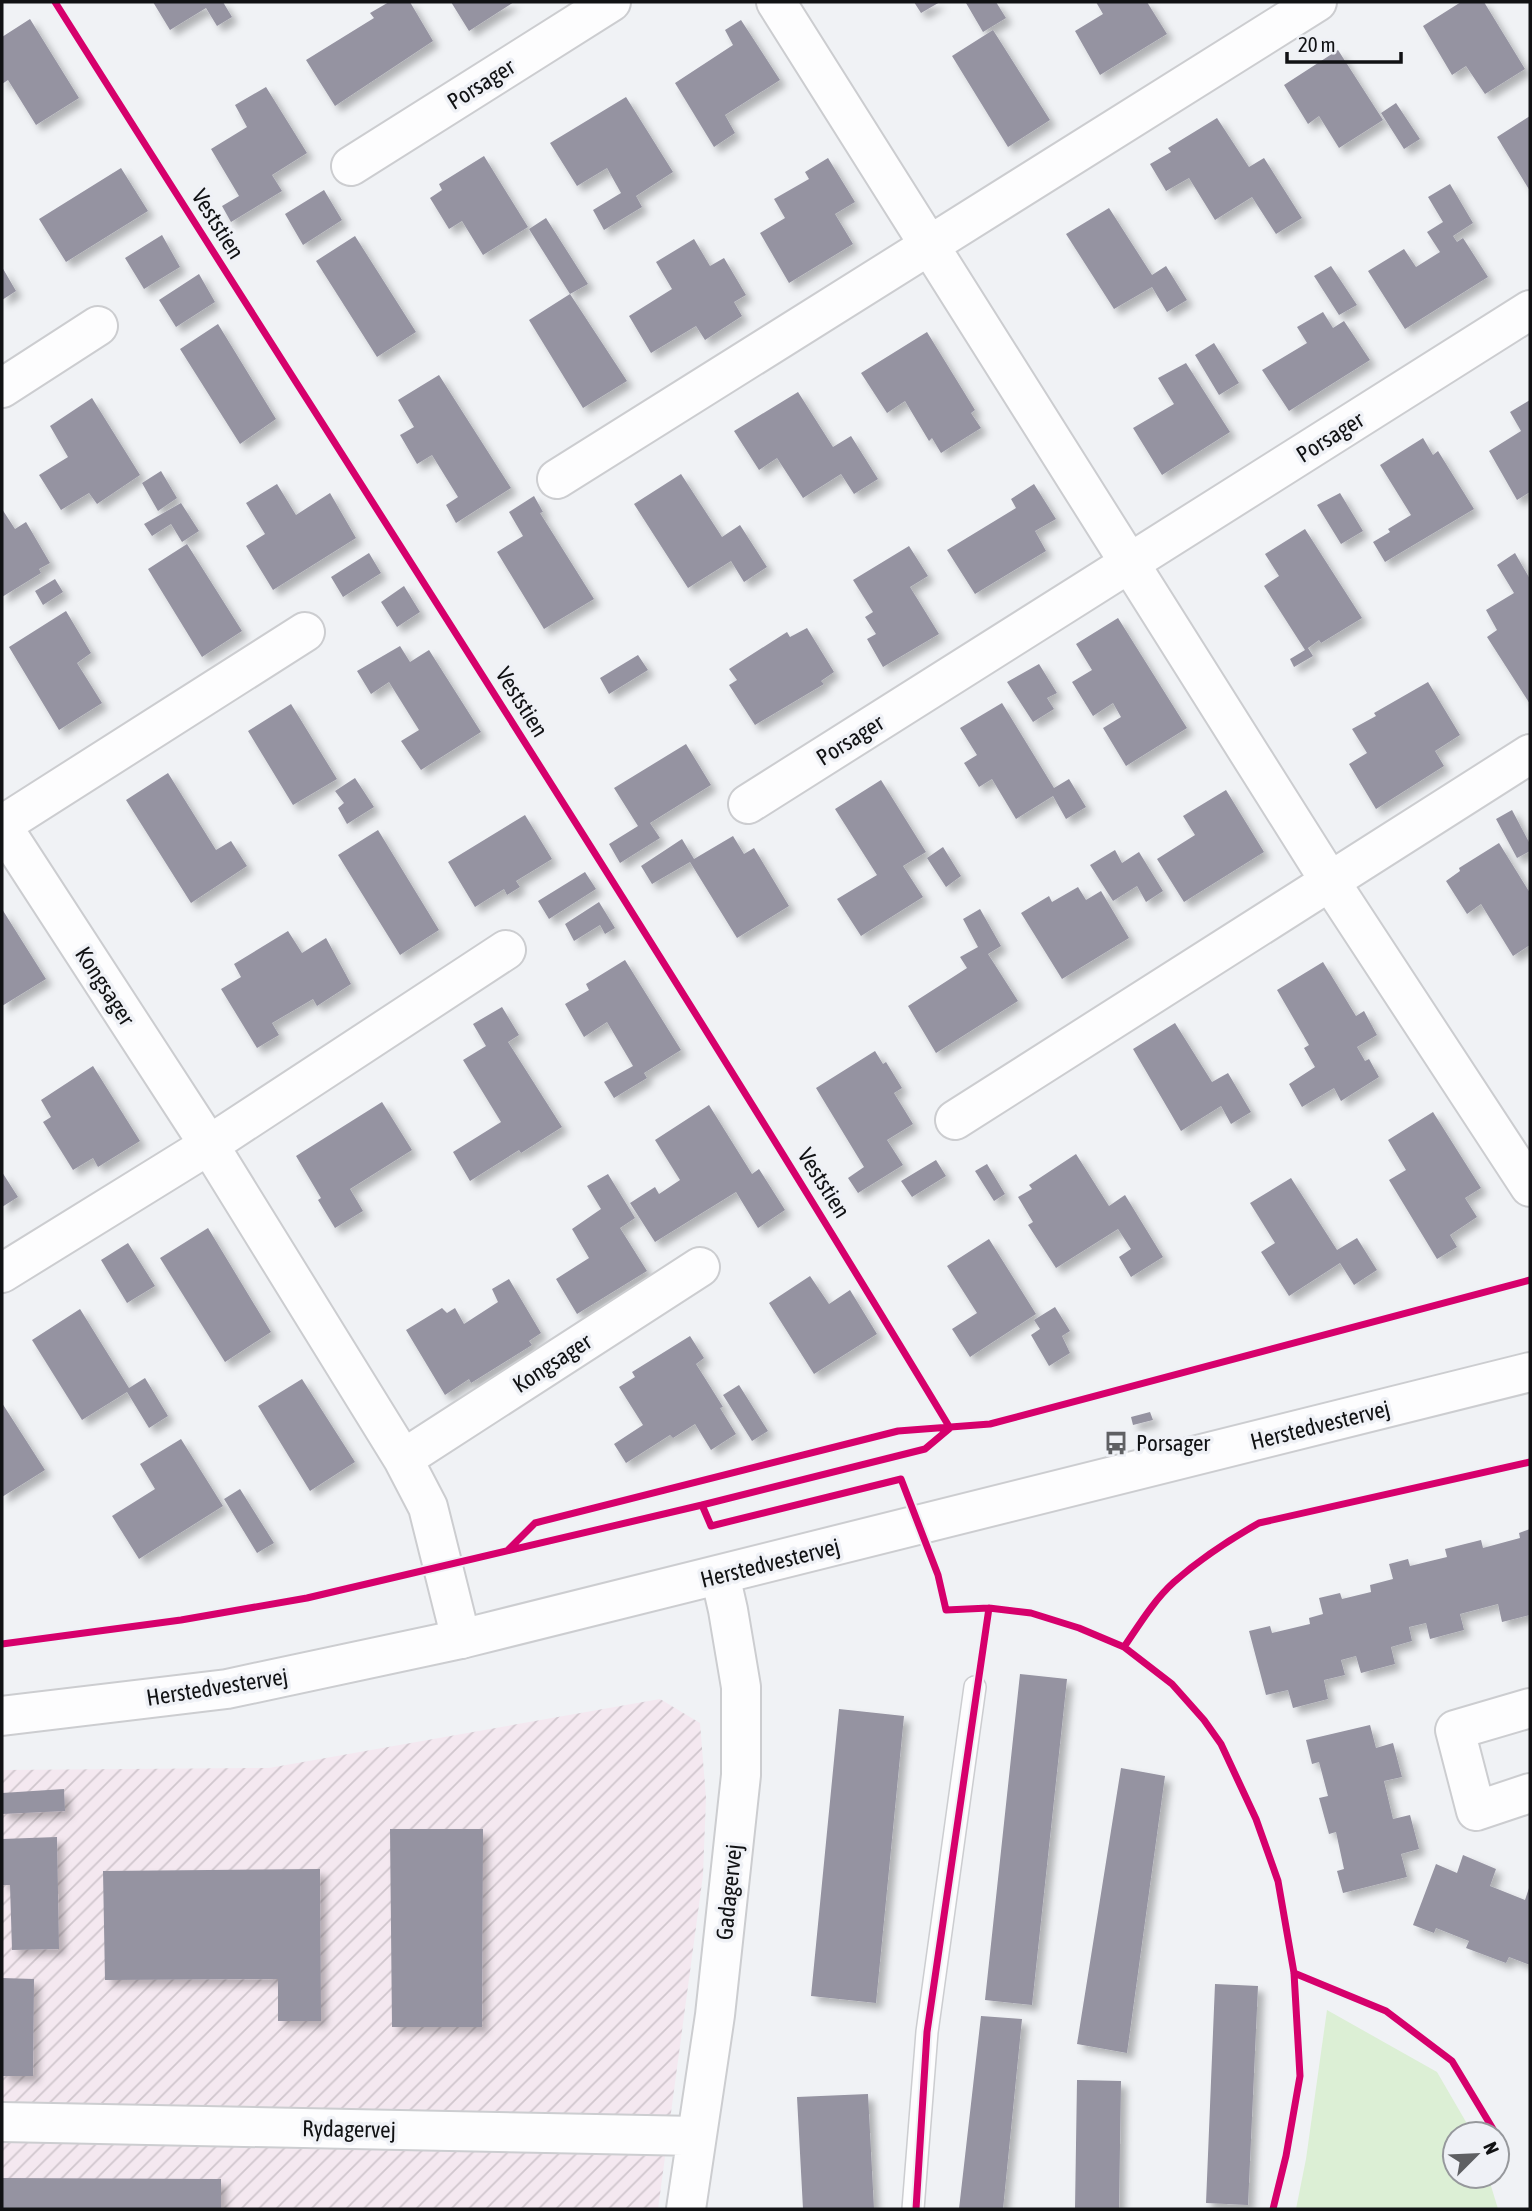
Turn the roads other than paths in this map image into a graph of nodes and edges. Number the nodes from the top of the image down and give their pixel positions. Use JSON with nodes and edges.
{"nodes":[{"id":1,"x":611,"y":2,"type":"edge"},
{"id":2,"x":776,"y":2,"type":"edge"},
{"id":3,"x":1317,"y":2,"type":"edge"},
{"id":4,"x":351,"y":166,"type":"dead end"},
{"id":5,"x":929,"y":245,"type":"junction"},
{"id":6,"x":1530,"y":310,"type":"edge"},
{"id":7,"x":98,"y":326,"type":"dead end"},
{"id":8,"x":2,"y":388,"type":"edge"},
{"id":9,"x":557,"y":480,"type":"dead end"},
{"id":10,"x":1130,"y":563,"type":"junction"},
{"id":11,"x":305,"y":632,"type":"dead end"},
{"id":12,"x":1530,"y":754,"type":"edge"},
{"id":13,"x":748,"y":804,"type":"dead end"},
{"id":14,"x":2,"y":825,"type":"edge"},
{"id":15,"x":1331,"y":883,"type":"junction"},
{"id":16,"x":506,"y":950,"type":"dead end"},
{"id":17,"x":955,"y":1120,"type":"dead end"},
{"id":18,"x":209,"y":1145,"type":"junction"},
{"id":19,"x":1530,"y":1187,"type":"edge"},
{"id":20,"x":701,"y":1267,"type":"dead end"},
{"id":21,"x":2,"y":1273,"type":"edge"},
{"id":22,"x":1530,"y":1372,"type":"edge"},
{"id":23,"x":403,"y":1459,"type":"junction"},
{"id":24,"x":720,"y":1575,"type":"junction"},
{"id":25,"x":461,"y":1639,"type":"junction"},
{"id":26,"x":975,"y":1687,"type":"dead end"},
{"id":27,"x":1530,"y":1708,"type":"edge"},
{"id":28,"x":2,"y":1716,"type":"edge"},
{"id":29,"x":1530,"y":1793,"type":"edge"},
{"id":30,"x":2,"y":2122,"type":"edge"},
{"id":31,"x":696,"y":2136,"type":"junction"},
{"id":32,"x":686,"y":2209,"type":"edge"},
{"id":33,"x":914,"y":2209,"type":"edge"}],
"edges":[{"from":1,"to":4,"type":"street","name":"Porsager"},
{"from":2,"to":5,"type":"street"},
{"from":3,"to":5,"type":"street"},
{"from":5,"to":9,"type":"street"},
{"from":5,"to":10,"type":"street"},
{"from":6,"to":10,"type":"street","name":"Porsager"},
{"from":7,"to":8,"type":"street"},
{"from":10,"to":13,"type":"street","name":"Porsager"},
{"from":10,"to":15,"type":"street"},
{"from":11,"to":14,"type":"street","name":"Kongsager"},
{"from":12,"to":15,"type":"street"},
{"from":14,"to":18,"type":"street","name":"Kongsager"},
{"from":15,"to":17,"type":"street"},
{"from":15,"to":19,"type":"street"},
{"from":16,"to":18,"type":"street"},
{"from":18,"to":21,"type":"street"},
{"from":18,"to":23,"type":"street","name":"Kongsager"},
{"from":20,"to":23,"type":"street","name":"Kongsager"},
{"from":22,"to":24,"type":"street","name":"Herstedvestervej"},
{"from":23,"to":25,"type":"street","name":"Kongsager"},
{"from":24,"to":25,"type":"street","name":"Herstedvestervej"},
{"from":24,"to":31,"type":"street","name":"Gadagervej"},
{"from":25,"to":28,"type":"street","name":"Herstedvestervej"},
{"from":26,"to":33,"type":"lane"},
{"from":27,"to":29,"type":"street"},
{"from":30,"to":31,"type":"street","name":"Rydagervej"},
{"from":31,"to":32,"type":"street","name":"Gadagervej"}]}
